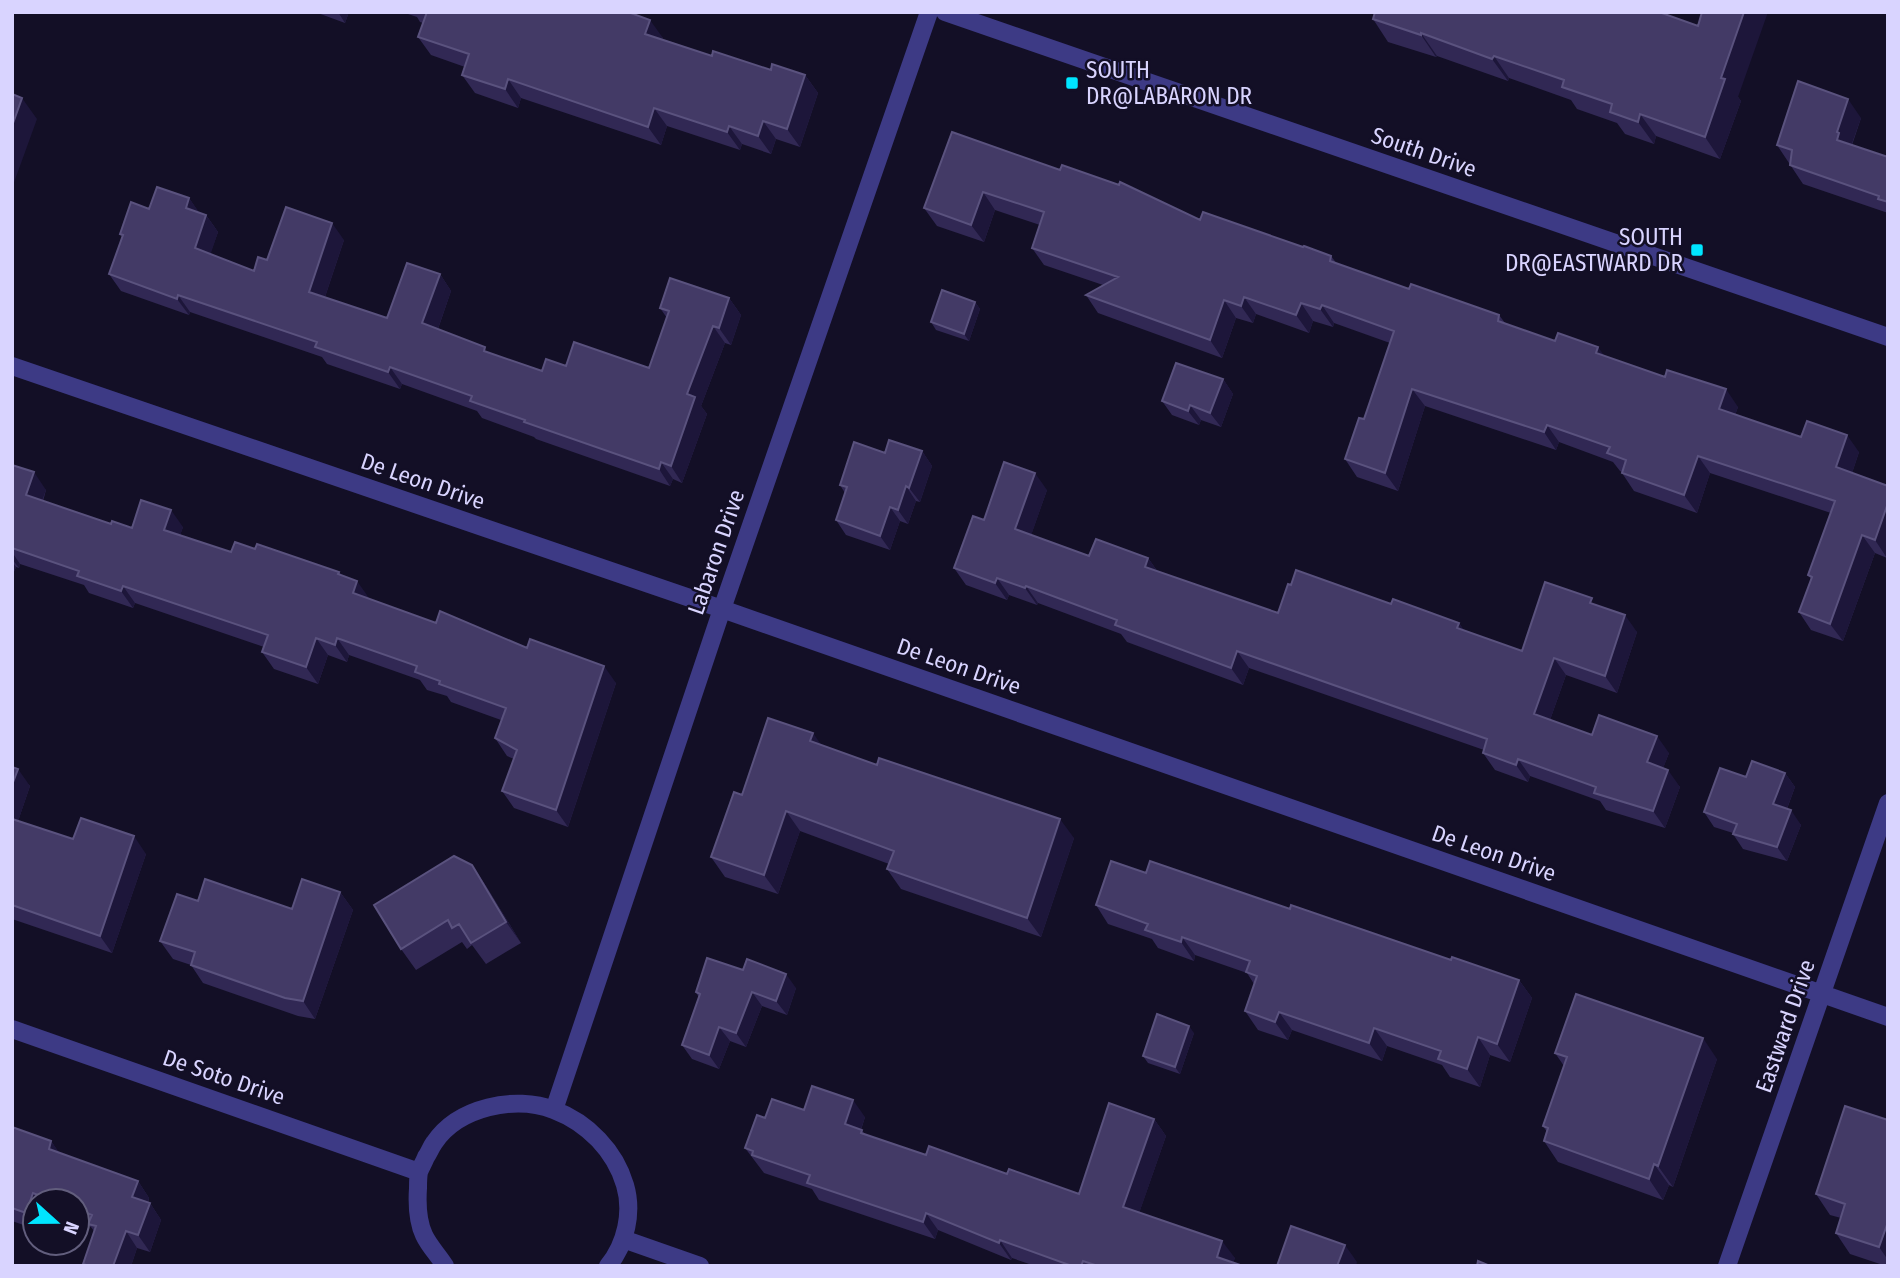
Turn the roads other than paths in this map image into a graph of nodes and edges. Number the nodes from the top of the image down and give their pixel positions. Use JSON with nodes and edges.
{"nodes":[{"id":1,"x":929,"y":12,"type":"edge"},
{"id":2,"x":945,"y":12,"type":"edge"},
{"id":3,"x":1888,"y":337,"type":"edge"},
{"id":4,"x":12,"y":366,"type":"edge"},
{"id":5,"x":722,"y":609,"type":"junction"},
{"id":6,"x":1888,"y":803,"type":"edge"},
{"id":7,"x":1822,"y":993,"type":"junction"},
{"id":8,"x":1888,"y":1017,"type":"edge"},
{"id":9,"x":12,"y":1029,"type":"edge"},
{"id":10,"x":554,"y":1110,"type":"junction"},
{"id":11,"x":419,"y":1172,"type":"junction"},
{"id":12,"x":623,"y":1239,"type":"junction"},
{"id":13,"x":445,"y":1266,"type":"edge"},
{"id":14,"x":608,"y":1266,"type":"edge"},
{"id":15,"x":700,"y":1266,"type":"edge"},
{"id":16,"x":1727,"y":1266,"type":"edge"}],
"edges":[{"from":1,"to":5,"type":"street","name":"Labaron Drive"},
{"from":2,"to":3,"type":"street","name":"South Drive"},
{"from":4,"to":5,"type":"street","name":"De Leon Drive"},
{"from":5,"to":7,"type":"street","name":"De Leon Drive"},
{"from":5,"to":10,"type":"street","name":"Labaron Drive"},
{"from":6,"to":7,"type":"street","name":"Eastward Drive"},
{"from":7,"to":8,"type":"street","name":"De Leon Drive"},
{"from":7,"to":16,"type":"street","name":"Eastward Drive"},
{"from":9,"to":11,"type":"street","name":"De Soto Drive"},
{"from":10,"to":11,"type":"street"},
{"from":10,"to":12,"type":"street"},
{"from":11,"to":13,"type":"street"},
{"from":12,"to":14,"type":"street"},
{"from":12,"to":15,"type":"street"}]}
